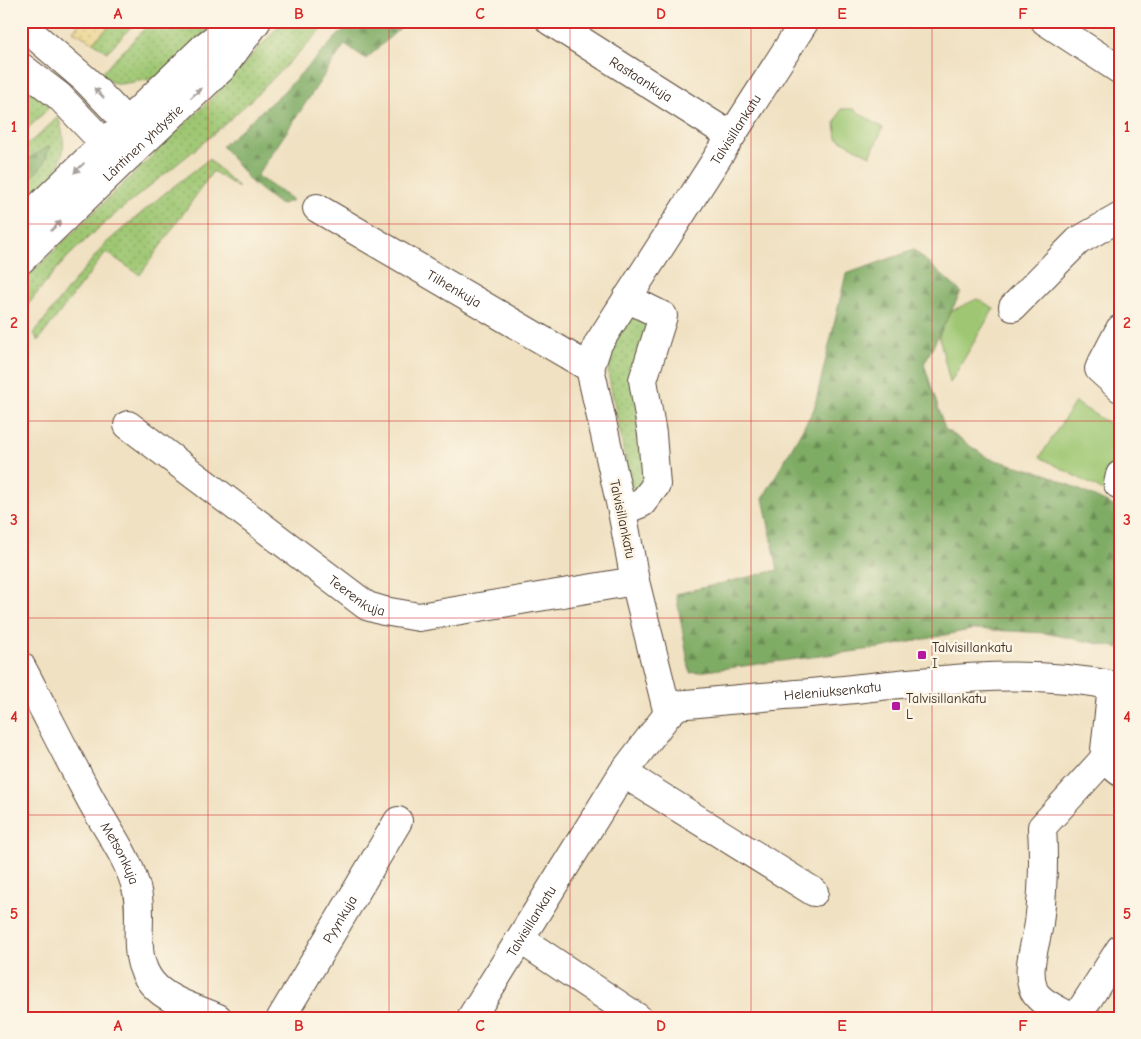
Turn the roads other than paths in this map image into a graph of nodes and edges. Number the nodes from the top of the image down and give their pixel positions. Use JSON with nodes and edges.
{"nodes":[{"id":1,"x":238,"y":21,"type":"edge"},
{"id":2,"x":257,"y":21,"type":"edge"},
{"id":3,"x":550,"y":21,"type":"edge"},
{"id":4,"x":805,"y":21,"type":"edge"},
{"id":5,"x":1045,"y":21,"type":"edge"},
{"id":6,"x":21,"y":24,"type":"edge"},
{"id":7,"x":21,"y":67,"type":"edge"},
{"id":8,"x":1120,"y":70,"type":"edge"},
{"id":9,"x":136,"y":131,"type":"junction"},
{"id":10,"x":731,"y":136,"type":"junction"},
{"id":11,"x":113,"y":152,"type":"junction"},
{"id":12,"x":317,"y":208,"type":"dead end"},
{"id":13,"x":1120,"y":217,"type":"edge"},
{"id":14,"x":21,"y":224,"type":"edge"},
{"id":15,"x":21,"y":260,"type":"edge"},
{"id":16,"x":627,"y":298,"type":"junction"},
{"id":17,"x":1013,"y":307,"type":"dead end"},
{"id":18,"x":1120,"y":329,"type":"edge"},
{"id":19,"x":590,"y":368,"type":"junction"},
{"id":20,"x":1120,"y":388,"type":"edge"},
{"id":21,"x":128,"y":425,"type":"dead end"},
{"id":22,"x":622,"y":511,"type":"junction"},
{"id":23,"x":635,"y":581,"type":"junction"},
{"id":24,"x":21,"y":666,"type":"edge"},
{"id":25,"x":1116,"y":687,"type":"edge"},
{"id":26,"x":668,"y":714,"type":"junction"},
{"id":27,"x":1112,"y":766,"type":"edge"},
{"id":28,"x":623,"y":773,"type":"junction"},
{"id":29,"x":398,"y":821,"type":"dead end"},
{"id":30,"x":814,"y":892,"type":"dead end"},
{"id":31,"x":520,"y":939,"type":"junction"},
{"id":32,"x":1120,"y":949,"type":"edge"},
{"id":33,"x":218,"y":1018,"type":"edge"},
{"id":34,"x":281,"y":1018,"type":"edge"},
{"id":35,"x":471,"y":1018,"type":"edge"},
{"id":36,"x":638,"y":1018,"type":"edge"},
{"id":37,"x":1072,"y":1018,"type":"edge"},
{"id":38,"x":1076,"y":1018,"type":"edge"}],
"edges":[{"from":1,"to":9,"type":"street","name":"Läntinen yhdystie"},
{"from":9,"to":2,"type":"street","name":"Läntinen yhdystie","one_way":true},
{"from":3,"to":10,"type":"street","name":"Rastaankuja"},
{"from":4,"to":10,"type":"street","name":"Talvisillankatu"},
{"from":5,"to":8,"type":"street"},
{"from":9,"to":6,"type":"street","one_way":true},
{"from":7,"to":11,"type":"street"},
{"from":9,"to":11,"type":"street","name":"Läntinen yhdystie"},
{"from":10,"to":16,"type":"street","name":"Talvisillankatu"},
{"from":11,"to":14,"type":"street","name":"Läntinen yhdystie","one_way":true},
{"from":15,"to":11,"type":"street","name":"Läntinen yhdystie","one_way":true},
{"from":12,"to":19,"type":"street","name":"Tilhenkuja"},
{"from":13,"to":17,"type":"street"},
{"from":16,"to":19,"type":"street","name":"Talvisillankatu"},
{"from":16,"to":22,"type":"street"},
{"from":18,"to":20,"type":"street"},
{"from":19,"to":22,"type":"street","name":"Talvisillankatu"},
{"from":21,"to":23,"type":"street","name":"Teerenkuja"},
{"from":22,"to":23,"type":"street","name":"Talvisillankatu"},
{"from":23,"to":26,"type":"street","name":"Talvisillankatu"},
{"from":24,"to":33,"type":"street","name":"Metsonkuja"},
{"from":25,"to":26,"type":"street","name":"Heleniuksenkatu"},
{"from":25,"to":27,"type":"street"},
{"from":26,"to":28,"type":"street","name":"Talvisillankatu"},
{"from":27,"to":37,"type":"street"},
{"from":28,"to":30,"type":"street"},
{"from":28,"to":31,"type":"street","name":"Talvisillankatu"},
{"from":29,"to":34,"type":"street","name":"Pyynkuja"},
{"from":31,"to":35,"type":"street","name":"Talvisillankatu"},
{"from":31,"to":36,"type":"street"},
{"from":32,"to":38,"type":"street"}]}
